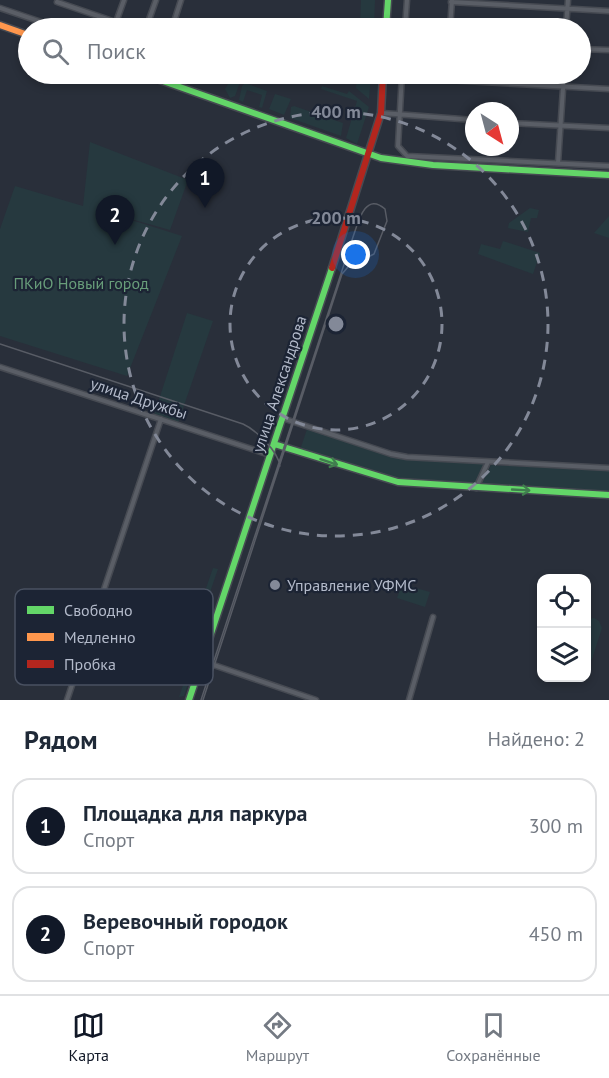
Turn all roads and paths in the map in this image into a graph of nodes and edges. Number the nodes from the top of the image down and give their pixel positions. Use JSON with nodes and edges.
{"nodes":[{"id":1,"x":124,"y":0,"type":"edge"},
{"id":2,"x":156,"y":0,"type":"edge"},
{"id":3,"x":181,"y":0,"type":"edge"},
{"id":4,"x":388,"y":0,"type":"edge"},
{"id":5,"x":407,"y":0,"type":"edge"},
{"id":6,"x":568,"y":0,"type":"edge"},
{"id":7,"x":452,"y":1,"type":"edge"},
{"id":8,"x":57,"y":2,"type":"dead end"},
{"id":9,"x":0,"y":8,"type":"edge"},
{"id":10,"x":567,"y":9,"type":"junction"},
{"id":11,"x":609,"y":11,"type":"edge"},
{"id":12,"x":30,"y":18,"type":"edge"},
{"id":13,"x":104,"y":18,"type":"edge"},
{"id":14,"x":117,"y":18,"type":"edge"},
{"id":15,"x":150,"y":18,"type":"edge"},
{"id":16,"x":175,"y":18,"type":"edge"},
{"id":17,"x":387,"y":18,"type":"edge"},
{"id":18,"x":406,"y":18,"type":"edge"},
{"id":19,"x":451,"y":18,"type":"edge"},
{"id":20,"x":567,"y":18,"type":"edge"},
{"id":21,"x":0,"y":25,"type":"edge"},
{"id":22,"x":18,"y":31,"type":"edge"},
{"id":23,"x":591,"y":49,"type":"edge"},
{"id":24,"x":609,"y":50,"type":"edge"},
{"id":25,"x":179,"y":84,"type":"edge"},
{"id":26,"x":382,"y":84,"type":"edge"},
{"id":27,"x":402,"y":84,"type":"edge"},
{"id":28,"x":513,"y":84,"type":"edge"},
{"id":29,"x":563,"y":84,"type":"edge"},
{"id":30,"x":563,"y":87,"type":"junction"},
{"id":31,"x":609,"y":89,"type":"edge"},
{"id":32,"x":381,"y":112,"type":"junction"},
{"id":33,"x":400,"y":115,"type":"junction"},
{"id":34,"x":465,"y":119,"type":"edge"},
{"id":35,"x":519,"y":124,"type":"edge"},
{"id":36,"x":560,"y":126,"type":"junction"},
{"id":37,"x":609,"y":128,"type":"edge"},
{"id":38,"x":368,"y":154,"type":"junction"},
{"id":39,"x":558,"y":163,"type":"junction"},
{"id":40,"x":609,"y":166,"type":"edge"},
{"id":41,"x":609,"y":175,"type":"edge"},
{"id":42,"x":0,"y":367,"type":"edge"},
{"id":43,"x":282,"y":418,"type":"junction"},
{"id":44,"x":161,"y":420,"type":"junction"},
{"id":45,"x":274,"y":444,"type":"junction"},
{"id":46,"x":270,"y":455,"type":"junction"},
{"id":47,"x":488,"y":462,"type":"junction"},
{"id":48,"x":609,"y":468,"type":"edge"},
{"id":49,"x":476,"y":488,"type":"junction"},
{"id":50,"x":609,"y":495,"type":"edge"},
{"id":51,"x":104,"y":589,"type":"edge"},
{"id":52,"x":433,"y":617,"type":"dead end"},
{"id":53,"x":213,"y":629,"type":"edge"},
{"id":54,"x":213,"y":666,"type":"edge"},
{"id":55,"x":72,"y":685,"type":"edge"},
{"id":56,"x":194,"y":685,"type":"edge"},
{"id":57,"x":67,"y":700,"type":"edge"},
{"id":58,"x":189,"y":700,"type":"edge"},
{"id":59,"x":316,"y":700,"type":"edge"},
{"id":60,"x":409,"y":700,"type":"edge"}],
"edges":[{"from":1,"to":14,"type":"street"},
{"from":2,"to":15,"type":"street"},
{"from":3,"to":16,"type":"street"},
{"from":4,"to":17,"type":"street"},
{"from":5,"to":18,"type":"street"},
{"from":6,"to":10,"type":"street"},
{"from":7,"to":10,"type":"street"},
{"from":7,"to":19,"type":"street"},
{"from":8,"to":13,"type":"street"},
{"from":9,"to":12,"type":"street"},
{"from":10,"to":11,"type":"street"},
{"from":10,"to":20,"type":"street"},
{"from":21,"to":22,"type":"street"},
{"from":23,"to":24,"type":"street"},
{"from":25,"to":38,"type":"street"},
{"from":26,"to":32,"type":"street","name":"улица Александрова"},
{"from":27,"to":33,"type":"street"},
{"from":28,"to":30,"type":"street"},
{"from":29,"to":30,"type":"street"},
{"from":30,"to":31,"type":"street"},
{"from":30,"to":36,"type":"street"},
{"from":32,"to":33,"type":"street"},
{"from":32,"to":38,"type":"street","name":"улица Александрова"},
{"from":33,"to":34,"type":"street"},
{"from":33,"to":39,"type":"street"},
{"from":35,"to":36,"type":"street"},
{"from":36,"to":37,"type":"street"},
{"from":36,"to":39,"type":"street"},
{"from":38,"to":41,"type":"street"},
{"from":38,"to":43,"type":"street","name":"улица Александрова"},
{"from":39,"to":40,"type":"street"},
{"from":42,"to":44,"type":"street","name":"улица Дружбы"},
{"from":43,"to":45,"type":"street","name":"улица Александрова"},
{"from":43,"to":47,"type":"street"},
{"from":44,"to":46,"type":"street","name":"улица Дружбы"},
{"from":44,"to":51,"type":"street"},
{"from":45,"to":46,"type":"street","name":"улица Александрова"},
{"from":45,"to":49,"type":"street","one_way":true},
{"from":46,"to":53,"type":"street","name":"улица Александрова"},
{"from":47,"to":48,"type":"street"},
{"from":47,"to":49,"type":"street"},
{"from":49,"to":50,"type":"street","one_way":true},
{"from":52,"to":60,"type":"street"},
{"from":54,"to":59,"type":"street"},
{"from":55,"to":57,"type":"street"},
{"from":56,"to":58,"type":"street","name":"улица Александрова"}]}
